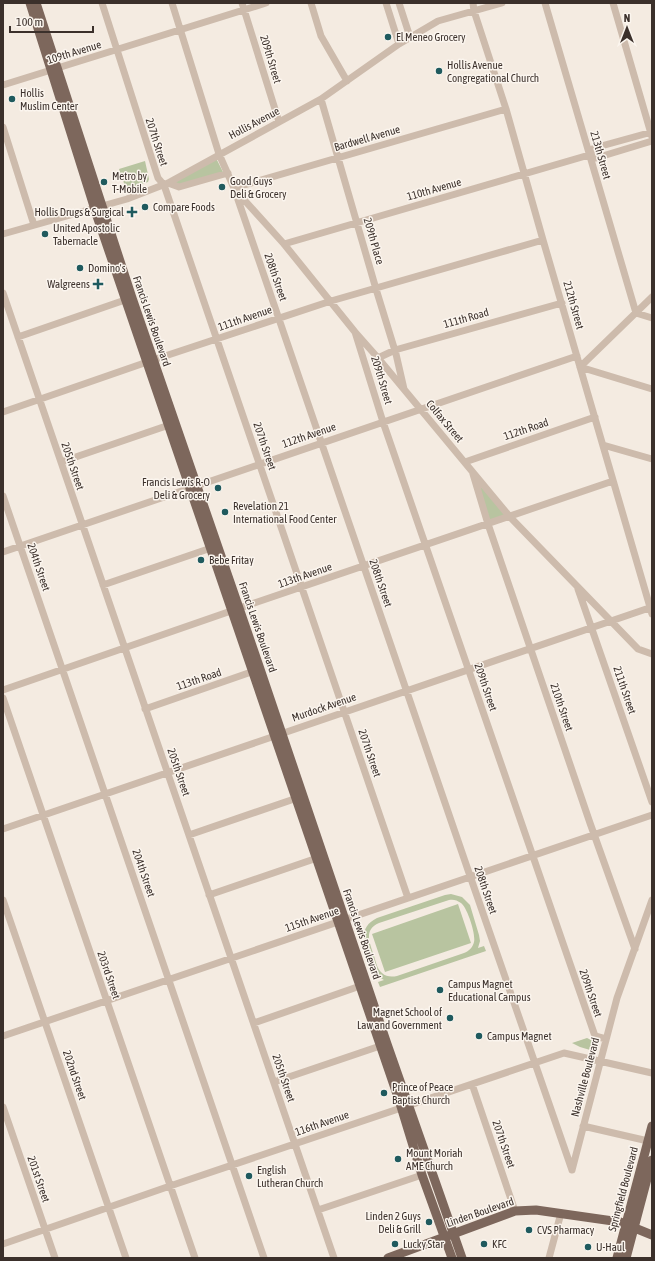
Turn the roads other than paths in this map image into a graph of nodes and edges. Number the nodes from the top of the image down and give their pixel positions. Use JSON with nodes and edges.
{"nodes":[{"id":1,"x":30,"y":3,"type":"edge"},
{"id":2,"x":36,"y":3,"type":"edge"},
{"id":3,"x":102,"y":3,"type":"edge"},
{"id":4,"x":172,"y":3,"type":"edge"},
{"id":5,"x":266,"y":3,"type":"edge"},
{"id":6,"x":311,"y":3,"type":"edge"},
{"id":7,"x":386,"y":3,"type":"edge"},
{"id":8,"x":399,"y":3,"type":"edge"},
{"id":9,"x":502,"y":3,"type":"edge"},
{"id":10,"x":545,"y":3,"type":"edge"},
{"id":11,"x":613,"y":3,"type":"edge"},
{"id":12,"x":243,"y":6,"type":"edge"},
{"id":13,"x":474,"y":7,"type":"edge"},
{"id":14,"x":180,"y":30,"type":"junction"},
{"id":15,"x":410,"y":37,"type":"junction"},
{"id":16,"x":399,"y":44,"type":"junction"},
{"id":17,"x":116,"y":50,"type":"junction"},
{"id":18,"x":54,"y":70,"type":"junction"},
{"id":19,"x":347,"y":81,"type":"junction"},
{"id":20,"x":3,"y":85,"type":"edge"},
{"id":21,"x":321,"y":99,"type":"junction"},
{"id":22,"x":506,"y":109,"type":"junction"},
{"id":23,"x":279,"y":122,"type":"junction"},
{"id":24,"x":3,"y":127,"type":"edge"},
{"id":25,"x":652,"y":133,"type":"edge"},
{"id":26,"x":652,"y":141,"type":"edge"},
{"id":27,"x":219,"y":154,"type":"junction"},
{"id":28,"x":589,"y":155,"type":"junction"},
{"id":29,"x":338,"y":158,"type":"junction"},
{"id":30,"x":228,"y":173,"type":"junction"},
{"id":31,"x":524,"y":174,"type":"junction"},
{"id":32,"x":166,"y":184,"type":"junction"},
{"id":33,"x":234,"y":188,"type":"junction"},
{"id":34,"x":98,"y":208,"type":"junction"},
{"id":35,"x":357,"y":223,"type":"junction"},
{"id":36,"x":34,"y":225,"type":"junction"},
{"id":37,"x":3,"y":234,"type":"edge"},
{"id":38,"x":543,"y":240,"type":"junction"},
{"id":39,"x":284,"y":244,"type":"junction"},
{"id":40,"x":376,"y":288,"type":"junction"},
{"id":41,"x":3,"y":293,"type":"edge"},
{"id":42,"x":652,"y":297,"type":"edge"},
{"id":43,"x":125,"y":300,"type":"junction"},
{"id":44,"x":331,"y":301,"type":"junction"},
{"id":45,"x":562,"y":303,"type":"junction"},
{"id":46,"x":636,"y":313,"type":"junction"},
{"id":47,"x":279,"y":318,"type":"junction"},
{"id":48,"x":652,"y":318,"type":"edge"},
{"id":49,"x":355,"y":332,"type":"junction"},
{"id":50,"x":18,"y":337,"type":"junction"},
{"id":51,"x":216,"y":339,"type":"junction"},
{"id":52,"x":395,"y":350,"type":"junction"},
{"id":53,"x":577,"y":356,"type":"junction"},
{"id":54,"x":378,"y":358,"type":"junction"},
{"id":55,"x":150,"y":361,"type":"junction"},
{"id":56,"x":580,"y":368,"type":"junction"},
{"id":57,"x":652,"y":389,"type":"edge"},
{"id":58,"x":405,"y":390,"type":"junction"},
{"id":59,"x":39,"y":400,"type":"junction"},
{"id":60,"x":421,"y":409,"type":"junction"},
{"id":61,"x":3,"y":412,"type":"edge"},
{"id":62,"x":595,"y":417,"type":"junction"},
{"id":63,"x":384,"y":422,"type":"junction"},
{"id":64,"x":171,"y":424,"type":"junction"},
{"id":65,"x":321,"y":443,"type":"junction"},
{"id":66,"x":603,"y":445,"type":"junction"},
{"id":67,"x":652,"y":459,"type":"edge"},
{"id":68,"x":61,"y":462,"type":"junction"},
{"id":69,"x":465,"y":462,"type":"junction"},
{"id":70,"x":260,"y":464,"type":"junction"},
{"id":71,"x":472,"y":471,"type":"junction"},
{"id":72,"x":613,"y":481,"type":"junction"},
{"id":73,"x":192,"y":487,"type":"junction"},
{"id":74,"x":3,"y":496,"type":"edge"},
{"id":75,"x":510,"y":517,"type":"junction"},
{"id":76,"x":488,"y":524,"type":"junction"},
{"id":77,"x":82,"y":525,"type":"junction"},
{"id":78,"x":20,"y":546,"type":"junction"},
{"id":79,"x":426,"y":546,"type":"junction"},
{"id":80,"x":213,"y":547,"type":"junction"},
{"id":81,"x":3,"y":552,"type":"edge"},
{"id":82,"x":364,"y":566,"type":"junction"},
{"id":83,"x":103,"y":585,"type":"junction"},
{"id":84,"x":577,"y":585,"type":"junction"},
{"id":85,"x":302,"y":588,"type":"junction"},
{"id":86,"x":235,"y":610,"type":"junction"},
{"id":87,"x":651,"y":610,"type":"edge"},
{"id":88,"x":611,"y":621,"type":"junction"},
{"id":89,"x":592,"y":628,"type":"junction"},
{"id":90,"x":125,"y":648,"type":"junction"},
{"id":91,"x":530,"y":648,"type":"junction"},
{"id":92,"x":652,"y":654,"type":"edge"},
{"id":93,"x":63,"y":670,"type":"junction"},
{"id":94,"x":468,"y":670,"type":"junction"},
{"id":95,"x":256,"y":671,"type":"junction"},
{"id":96,"x":3,"y":690,"type":"edge"},
{"id":97,"x":406,"y":691,"type":"junction"},
{"id":98,"x":3,"y":698,"type":"edge"},
{"id":99,"x":146,"y":709,"type":"junction"},
{"id":100,"x":344,"y":712,"type":"junction"},
{"id":101,"x":277,"y":734,"type":"junction"},
{"id":102,"x":167,"y":772,"type":"junction"},
{"id":103,"x":105,"y":794,"type":"junction"},
{"id":104,"x":299,"y":797,"type":"junction"},
{"id":105,"x":652,"y":802,"type":"edge"},
{"id":106,"x":43,"y":815,"type":"junction"},
{"id":107,"x":652,"y":815,"type":"edge"},
{"id":108,"x":3,"y":829,"type":"edge"},
{"id":109,"x":594,"y":834,"type":"junction"},
{"id":110,"x":189,"y":836,"type":"junction"},
{"id":111,"x":532,"y":856,"type":"junction"},
{"id":112,"x":319,"y":858,"type":"junction"},
{"id":113,"x":470,"y":877,"type":"junction"},
{"id":114,"x":209,"y":895,"type":"junction"},
{"id":115,"x":408,"y":898,"type":"junction"},
{"id":116,"x":3,"y":900,"type":"edge"},
{"id":117,"x":652,"y":900,"type":"edge"},
{"id":118,"x":341,"y":921,"type":"junction"},
{"id":119,"x":634,"y":949,"type":"junction"},
{"id":120,"x":231,"y":958,"type":"junction"},
{"id":121,"x":169,"y":979,"type":"junction"},
{"id":122,"x":363,"y":985,"type":"junction"},
{"id":123,"x":107,"y":1001,"type":"junction"},
{"id":124,"x":45,"y":1022,"type":"junction"},
{"id":125,"x":254,"y":1022,"type":"junction"},
{"id":126,"x":3,"y":1036,"type":"edge"},
{"id":127,"x":606,"y":1039,"type":"junction"},
{"id":128,"x":383,"y":1045,"type":"junction"},
{"id":129,"x":600,"y":1061,"type":"junction"},
{"id":130,"x":534,"y":1062,"type":"junction"},
{"id":131,"x":652,"y":1074,"type":"edge"},
{"id":132,"x":274,"y":1082,"type":"junction"},
{"id":133,"x":472,"y":1084,"type":"junction"},
{"id":134,"x":3,"y":1106,"type":"edge"},
{"id":135,"x":404,"y":1106,"type":"junction"},
{"id":136,"x":583,"y":1126,"type":"junction"},
{"id":137,"x":652,"y":1126,"type":"edge"},
{"id":138,"x":648,"y":1141,"type":"junction"},
{"id":139,"x":295,"y":1144,"type":"junction"},
{"id":140,"x":652,"y":1160,"type":"edge"},
{"id":141,"x":233,"y":1165,"type":"junction"},
{"id":142,"x":572,"y":1170,"type":"joint"},
{"id":143,"x":422,"y":1175,"type":"junction"},
{"id":144,"x":170,"y":1186,"type":"junction"},
{"id":145,"x":109,"y":1207,"type":"junction"},
{"id":146,"x":318,"y":1210,"type":"junction"},
{"id":147,"x":515,"y":1211,"type":"junction"},
{"id":148,"x":561,"y":1213,"type":"junction"},
{"id":149,"x":630,"y":1226,"type":"junction"},
{"id":150,"x":45,"y":1230,"type":"junction"},
{"id":151,"x":454,"y":1233,"type":"junction"},
{"id":152,"x":652,"y":1235,"type":"edge"},
{"id":153,"x":444,"y":1237,"type":"junction"},
{"id":154,"x":3,"y":1244,"type":"edge"},
{"id":155,"x":55,"y":1258,"type":"edge"},
{"id":156,"x":126,"y":1258,"type":"edge"},
{"id":157,"x":195,"y":1258,"type":"edge"},
{"id":158,"x":264,"y":1258,"type":"edge"},
{"id":159,"x":334,"y":1258,"type":"edge"},
{"id":160,"x":388,"y":1258,"type":"edge"},
{"id":161,"x":452,"y":1258,"type":"edge"},
{"id":162,"x":462,"y":1258,"type":"edge"},
{"id":163,"x":549,"y":1258,"type":"edge"},
{"id":164,"x":617,"y":1258,"type":"edge"},
{"id":165,"x":626,"y":1258,"type":"edge"}],
"edges":[{"from":1,"to":18,"type":"main road","name":"Francis Lewis Boulevard"},
{"from":2,"to":18,"type":"main road","name":"Francis Lewis Boulevard"},
{"from":3,"to":17,"type":"street","name":"207th Street"},
{"from":4,"to":14,"type":"street","name":"208th Street"},
{"from":5,"to":12,"type":"street","name":"109th Avenue"},
{"from":6,"to":19,"type":"street"},
{"from":7,"to":16,"type":"street"},
{"from":8,"to":15,"type":"street"},
{"from":9,"to":13,"type":"street","name":"Hollis Avenue"},
{"from":10,"to":28,"type":"street","name":"213th Street"},
{"from":11,"to":25,"type":"street"},
{"from":12,"to":14,"type":"street","name":"109th Avenue"},
{"from":12,"to":23,"type":"street","name":"209th Street"},
{"from":13,"to":15,"type":"street","name":"Hollis Avenue"},
{"from":13,"to":22,"type":"street","name":"212th Street"},
{"from":14,"to":17,"type":"street","name":"109th Avenue"},
{"from":14,"to":27,"type":"street","name":"208th Street"},
{"from":15,"to":16,"type":"street","name":"Hollis Avenue"},
{"from":16,"to":19,"type":"street","name":"Hollis Avenue"},
{"from":17,"to":18,"type":"street","name":"109th Avenue"},
{"from":17,"to":32,"type":"street","name":"207th Street"},
{"from":18,"to":20,"type":"street","name":"109th Avenue"},
{"from":18,"to":34,"type":"main road","name":"Francis Lewis Boulevard"},
{"from":19,"to":21,"type":"street","name":"Hollis Avenue"},
{"from":21,"to":23,"type":"street","name":"Hollis Avenue"},
{"from":21,"to":29,"type":"street","name":"209th Place"},
{"from":22,"to":29,"type":"street","name":"Bardwell Avenue"},
{"from":22,"to":31,"type":"street","name":"212th Street"},
{"from":23,"to":27,"type":"street","name":"Hollis Avenue"},
{"from":24,"to":36,"type":"street"},
{"from":25,"to":28,"type":"street","name":"110th Avenue"},
{"from":26,"to":28,"type":"street","name":"110th Avenue"},
{"from":27,"to":30,"type":"street","name":"208th Street"},
{"from":27,"to":32,"type":"street","name":"Hollis Avenue"},
{"from":28,"to":31,"type":"street","name":"110th Avenue"},
{"from":28,"to":46,"type":"street","name":"213th Street"},
{"from":29,"to":33,"type":"street","name":"Bardwell Avenue"},
{"from":29,"to":35,"type":"street","name":"209th Place"},
{"from":30,"to":32,"type":"street"},
{"from":30,"to":33,"type":"street","name":"208th Street"},
{"from":31,"to":35,"type":"street","name":"110th Avenue"},
{"from":31,"to":38,"type":"street","name":"212th Street"},
{"from":32,"to":34,"type":"street","name":"Hollis Avenue"},
{"from":32,"to":51,"type":"street","name":"207th Street"},
{"from":33,"to":39,"type":"street","name":"Colfax Street"},
{"from":33,"to":47,"type":"street","name":"208th Street"},
{"from":34,"to":36,"type":"street","name":"Hollis Avenue"},
{"from":34,"to":43,"type":"main road","name":"Francis Lewis Boulevard"},
{"from":34,"to":55,"type":"main road","name":"Francis Lewis Boulevard"},
{"from":35,"to":39,"type":"street","name":"110th Avenue"},
{"from":35,"to":40,"type":"street","name":"209th Place"},
{"from":36,"to":37,"type":"street","name":"Hollis Avenue"},
{"from":38,"to":40,"type":"street","name":"111th Avenue"},
{"from":38,"to":45,"type":"street","name":"212th Street"},
{"from":39,"to":44,"type":"street","name":"Colfax Street"},
{"from":40,"to":44,"type":"street","name":"111th Avenue"},
{"from":40,"to":52,"type":"street","name":"209th Place"},
{"from":41,"to":50,"type":"street","name":"205th Street"},
{"from":42,"to":46,"type":"street"},
{"from":43,"to":50,"type":"street"},
{"from":43,"to":55,"type":"main road","name":"Francis Lewis Boulevard"},
{"from":44,"to":47,"type":"street","name":"111th Avenue"},
{"from":44,"to":49,"type":"street","name":"Colfax Street"},
{"from":45,"to":52,"type":"street","name":"111th Road"},
{"from":45,"to":53,"type":"street","name":"212th Street"},
{"from":46,"to":48,"type":"street"},
{"from":46,"to":56,"type":"street"},
{"from":47,"to":51,"type":"street","name":"111th Avenue"},
{"from":47,"to":65,"type":"street","name":"208th Street"},
{"from":49,"to":54,"type":"street","name":"Colfax Street"},
{"from":49,"to":63,"type":"street","name":"209th Street"},
{"from":50,"to":59,"type":"street","name":"205th Street"},
{"from":51,"to":55,"type":"street","name":"111th Avenue"},
{"from":51,"to":70,"type":"street","name":"207th Street"},
{"from":52,"to":54,"type":"street","name":"111th Road"},
{"from":52,"to":58,"type":"street","name":"209th Place"},
{"from":53,"to":56,"type":"street","name":"212th Street"},
{"from":53,"to":60,"type":"street","name":"112th Avenue"},
{"from":54,"to":58,"type":"street","name":"Colfax Street"},
{"from":55,"to":59,"type":"street","name":"111th Avenue"},
{"from":55,"to":64,"type":"main road","name":"Francis Lewis Boulevard"},
{"from":56,"to":57,"type":"street"},
{"from":56,"to":62,"type":"street","name":"212th Street"},
{"from":58,"to":60,"type":"street","name":"Colfax Street"},
{"from":59,"to":61,"type":"street","name":"111th Avenue"},
{"from":59,"to":68,"type":"street","name":"205th Street"},
{"from":60,"to":63,"type":"street","name":"112th Avenue"},
{"from":60,"to":69,"type":"street","name":"Colfax Street"},
{"from":62,"to":66,"type":"street","name":"212th Street"},
{"from":62,"to":69,"type":"street","name":"112th Road"},
{"from":63,"to":65,"type":"street","name":"112th Avenue"},
{"from":63,"to":79,"type":"street","name":"209th Street"},
{"from":64,"to":68,"type":"street"},
{"from":64,"to":73,"type":"main road","name":"Francis Lewis Boulevard"},
{"from":65,"to":70,"type":"street","name":"112th Avenue"},
{"from":65,"to":82,"type":"street","name":"208th Street"},
{"from":66,"to":67,"type":"street"},
{"from":66,"to":72,"type":"street","name":"212th Street"},
{"from":68,"to":77,"type":"street","name":"205th Street"},
{"from":69,"to":71,"type":"street","name":"Colfax Street"},
{"from":70,"to":73,"type":"street","name":"112th Avenue"},
{"from":70,"to":85,"type":"street","name":"207th Street"},
{"from":71,"to":75,"type":"street","name":"Colfax Street"},
{"from":71,"to":76,"type":"street","name":"210th Street"},
{"from":72,"to":75,"type":"street","name":"113th Avenue"},
{"from":72,"to":87,"type":"street","name":"212th Street"},
{"from":73,"to":77,"type":"street","name":"112th Avenue"},
{"from":73,"to":80,"type":"main road","name":"Francis Lewis Boulevard"},
{"from":74,"to":78,"type":"street","name":"204th Street"},
{"from":75,"to":76,"type":"street","name":"113th Avenue"},
{"from":75,"to":84,"type":"street","name":"Colfax Street"},
{"from":76,"to":79,"type":"street","name":"113th Avenue"},
{"from":76,"to":91,"type":"street","name":"210th Street"},
{"from":77,"to":78,"type":"street","name":"112th Avenue"},
{"from":77,"to":83,"type":"street","name":"205th Street"},
{"from":78,"to":81,"type":"street","name":"112th Avenue"},
{"from":78,"to":93,"type":"street","name":"204th Street"},
{"from":79,"to":82,"type":"street","name":"113th Avenue"},
{"from":79,"to":94,"type":"street","name":"209th Street"},
{"from":80,"to":83,"type":"street"},
{"from":80,"to":86,"type":"main road","name":"Francis Lewis Boulevard"},
{"from":82,"to":85,"type":"street","name":"113th Avenue"},
{"from":82,"to":97,"type":"street","name":"208th Street"},
{"from":83,"to":90,"type":"street","name":"205th Street"},
{"from":84,"to":88,"type":"street","name":"Colfax Street"},
{"from":84,"to":89,"type":"street","name":"211th Street"},
{"from":85,"to":86,"type":"street","name":"113th Avenue"},
{"from":85,"to":100,"type":"street","name":"207th Street"},
{"from":86,"to":90,"type":"street","name":"113th Avenue"},
{"from":86,"to":95,"type":"main road","name":"Francis Lewis Boulevard"},
{"from":87,"to":88,"type":"street","name":"Murdock Avenue"},
{"from":88,"to":89,"type":"street","name":"Murdock Avenue"},
{"from":88,"to":92,"type":"street","name":"Colfax Street"},
{"from":89,"to":91,"type":"street","name":"Murdock Avenue"},
{"from":89,"to":105,"type":"street","name":"211th Street"},
{"from":90,"to":93,"type":"street","name":"113th Avenue"},
{"from":90,"to":99,"type":"street","name":"205th Street"},
{"from":91,"to":94,"type":"street","name":"Murdock Avenue"},
{"from":91,"to":109,"type":"street","name":"210th Street"},
{"from":93,"to":96,"type":"street","name":"113th Avenue"},
{"from":93,"to":103,"type":"street","name":"204th Street"},
{"from":94,"to":97,"type":"street","name":"Murdock Avenue"},
{"from":94,"to":111,"type":"street","name":"209th Street"},
{"from":95,"to":99,"type":"street","name":"113th Road"},
{"from":95,"to":101,"type":"main road","name":"Francis Lewis Boulevard"},
{"from":97,"to":100,"type":"street","name":"Murdock Avenue"},
{"from":97,"to":113,"type":"street","name":"208th Street"},
{"from":98,"to":106,"type":"street","name":"203rd Street"},
{"from":99,"to":102,"type":"street","name":"205th Street"},
{"from":100,"to":101,"type":"street","name":"Murdock Avenue"},
{"from":100,"to":115,"type":"street","name":"207th Street"},
{"from":101,"to":102,"type":"street","name":"Murdock Avenue"},
{"from":101,"to":104,"type":"main road","name":"Francis Lewis Boulevard"},
{"from":102,"to":103,"type":"street","name":"Murdock Avenue"},
{"from":102,"to":110,"type":"street","name":"205th Street"},
{"from":103,"to":106,"type":"street","name":"Murdock Avenue"},
{"from":103,"to":121,"type":"street","name":"204th Street"},
{"from":104,"to":110,"type":"street"},
{"from":104,"to":112,"type":"main road","name":"Francis Lewis Boulevard"},
{"from":106,"to":108,"type":"street","name":"Murdock Avenue"},
{"from":106,"to":123,"type":"street","name":"203rd Street"},
{"from":107,"to":109,"type":"street","name":"115th Avenue"},
{"from":109,"to":111,"type":"street","name":"115th Avenue"},
{"from":109,"to":119,"type":"street","name":"210th Street"},
{"from":110,"to":114,"type":"street","name":"205th Street"},
{"from":111,"to":113,"type":"street","name":"115th Avenue"},
{"from":111,"to":127,"type":"street","name":"209th Street"},
{"from":112,"to":114,"type":"street"},
{"from":112,"to":118,"type":"main road","name":"Francis Lewis Boulevard"},
{"from":113,"to":115,"type":"street","name":"115th Avenue"},
{"from":113,"to":130,"type":"street","name":"208th Street"},
{"from":114,"to":120,"type":"street","name":"205th Street"},
{"from":115,"to":118,"type":"street","name":"115th Avenue"},
{"from":116,"to":124,"type":"street","name":"202nd Street"},
{"from":117,"to":119,"type":"street","name":"Nashville Boulevard"},
{"from":118,"to":120,"type":"street","name":"115th Avenue"},
{"from":118,"to":122,"type":"main road","name":"Francis Lewis Boulevard"},
{"from":119,"to":127,"type":"street","name":"Nashville Boulevard"},
{"from":120,"to":121,"type":"street","name":"115th Avenue"},
{"from":120,"to":125,"type":"street","name":"205th Street"},
{"from":121,"to":123,"type":"street","name":"115th Avenue"},
{"from":121,"to":141,"type":"street","name":"204th Street"},
{"from":122,"to":125,"type":"street"},
{"from":122,"to":128,"type":"main road","name":"Francis Lewis Boulevard"},
{"from":123,"to":124,"type":"street","name":"115th Avenue"},
{"from":123,"to":144,"type":"street","name":"203rd Street"},
{"from":124,"to":126,"type":"street","name":"115th Avenue"},
{"from":124,"to":145,"type":"street","name":"202nd Street"},
{"from":125,"to":132,"type":"street","name":"205th Street"},
{"from":127,"to":129,"type":"street","name":"Nashville Boulevard"},
{"from":128,"to":132,"type":"street"},
{"from":128,"to":135,"type":"main road","name":"Francis Lewis Boulevard"},
{"from":129,"to":130,"type":"street","name":"116th Avenue"},
{"from":129,"to":131,"type":"street","name":"116th Avenue"},
{"from":129,"to":136,"type":"street","name":"Nashville Boulevard"},
{"from":130,"to":133,"type":"street","name":"116th Avenue"},
{"from":130,"to":142,"type":"street","name":"208th Street"},
{"from":132,"to":139,"type":"street","name":"205th Street"},
{"from":133,"to":135,"type":"street","name":"116th Avenue"},
{"from":133,"to":147,"type":"street","name":"207th Street"},
{"from":134,"to":150,"type":"street","name":"201st Street"},
{"from":135,"to":139,"type":"street","name":"116th Avenue"},
{"from":135,"to":143,"type":"main road","name":"Francis Lewis Boulevard"},
{"from":135,"to":151,"type":"main road","name":"Francis Lewis Boulevard"},
{"from":136,"to":138,"type":"street"},
{"from":136,"to":142,"type":"street","name":"Nashville Boulevard"},
{"from":137,"to":138,"type":"main road","name":"Springfield Boulevard"},
{"from":138,"to":149,"type":"main road","name":"Springfield Boulevard"},
{"from":139,"to":141,"type":"street","name":"116th Avenue"},
{"from":139,"to":146,"type":"street","name":"205th Street"},
{"from":140,"to":149,"type":"main road","name":"Springfield Boulevard"},
{"from":141,"to":144,"type":"street","name":"116th Avenue"},
{"from":141,"to":158,"type":"street","name":"204th Street"},
{"from":143,"to":146,"type":"street"},
{"from":143,"to":153,"type":"main road","name":"Francis Lewis Boulevard"},
{"from":144,"to":145,"type":"street","name":"116th Avenue"},
{"from":144,"to":157,"type":"street","name":"203rd Street"},
{"from":145,"to":150,"type":"street","name":"116th Avenue"},
{"from":145,"to":156,"type":"street","name":"202nd Street"},
{"from":146,"to":159,"type":"street","name":"205th Street"},
{"from":147,"to":148,"type":"main road","name":"Linden Boulevard"},
{"from":147,"to":151,"type":"main road","name":"Linden Boulevard"},
{"from":148,"to":149,"type":"main road","name":"Linden Boulevard"},
{"from":148,"to":163,"type":"street"},
{"from":149,"to":152,"type":"main road","name":"Linden Boulevard"},
{"from":149,"to":164,"type":"main road","name":"Springfield Boulevard"},
{"from":149,"to":165,"type":"main road","name":"Springfield Boulevard"},
{"from":150,"to":154,"type":"street","name":"116th Avenue"},
{"from":150,"to":155,"type":"street","name":"201st Street"},
{"from":151,"to":153,"type":"main road","name":"Linden Boulevard"},
{"from":151,"to":162,"type":"main road","name":"Francis Lewis Boulevard"},
{"from":153,"to":160,"type":"main road","name":"Linden Boulevard"},
{"from":153,"to":161,"type":"main road","name":"Francis Lewis Boulevard"}]}
